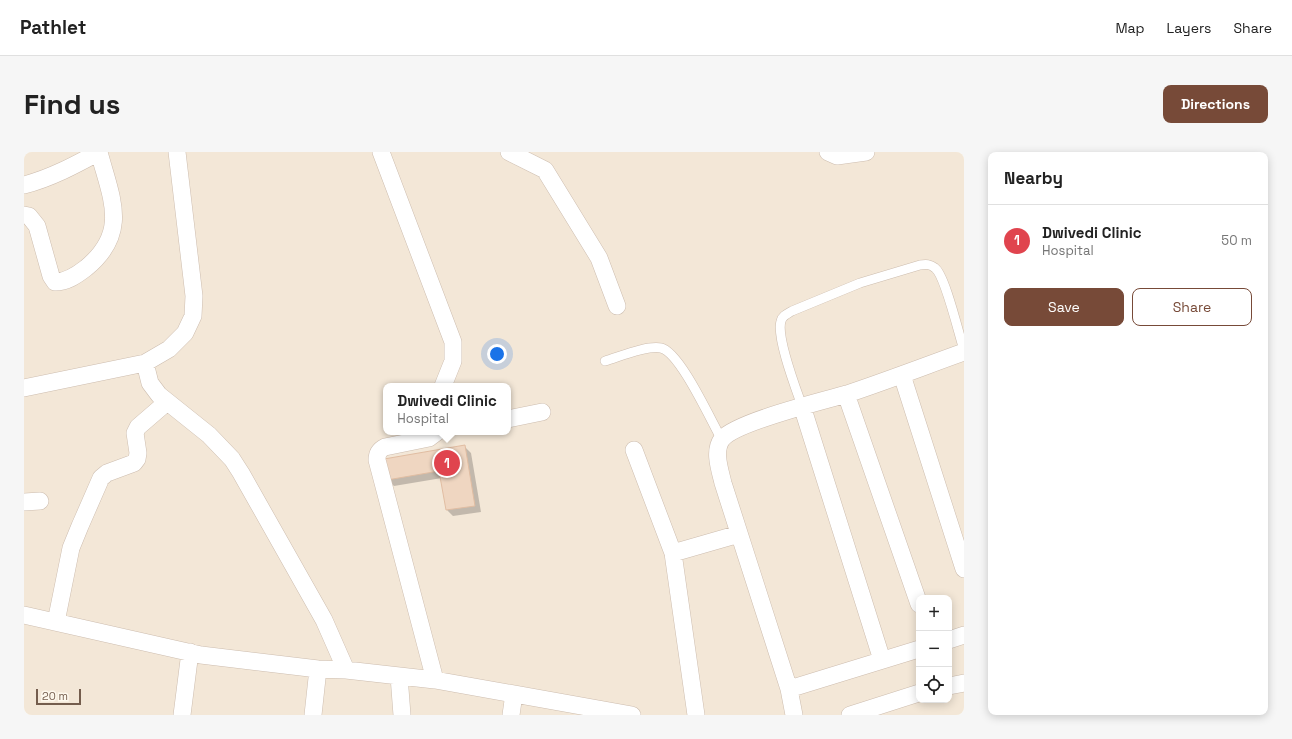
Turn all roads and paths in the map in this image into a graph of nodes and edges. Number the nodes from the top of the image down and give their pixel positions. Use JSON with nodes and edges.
{"nodes":[{"id":1,"x":99,"y":152,"type":"edge"},
{"id":2,"x":177,"y":152,"type":"edge"},
{"id":3,"x":381,"y":152,"type":"edge"},
{"id":4,"x":510,"y":152,"type":"edge"},
{"id":5,"x":828,"y":152,"type":"edge"},
{"id":6,"x":866,"y":152,"type":"edge"},
{"id":7,"x":24,"y":185,"type":"edge"},
{"id":8,"x":24,"y":215,"type":"edge"},
{"id":9,"x":617,"y":306,"type":"dead end"},
{"id":10,"x":964,"y":351,"type":"edge"},
{"id":11,"x":605,"y":362,"type":"dead end"},
{"id":12,"x":145,"y":363,"type":"junction"},
{"id":13,"x":902,"y":375,"type":"junction"},
{"id":14,"x":444,"y":383,"type":"edge"},
{"id":15,"x":24,"y":388,"type":"edge"},
{"id":16,"x":846,"y":394,"type":"junction"},
{"id":17,"x":167,"y":402,"type":"junction"},
{"id":18,"x":802,"y":406,"type":"junction"},
{"id":19,"x":542,"y":412,"type":"dead end"},
{"id":20,"x":511,"y":418,"type":"edge"},
{"id":21,"x":432,"y":435,"type":"edge"},
{"id":22,"x":722,"y":440,"type":"junction"},
{"id":23,"x":634,"y":450,"type":"dead end"},
{"id":24,"x":740,"y":534,"type":"junction"},
{"id":25,"x":673,"y":553,"type":"junction"},
{"id":26,"x":964,"y":569,"type":"edge"},
{"id":27,"x":916,"y":595,"type":"edge"},
{"id":28,"x":24,"y":615,"type":"edge"},
{"id":29,"x":56,"y":622,"type":"junction"},
{"id":30,"x":964,"y":635,"type":"edge"},
{"id":31,"x":952,"y":639,"type":"edge"},
{"id":32,"x":916,"y":650,"type":"edge"},
{"id":33,"x":190,"y":652,"type":"junction"},
{"id":34,"x":882,"y":660,"type":"junction"},
{"id":35,"x":318,"y":669,"type":"junction"},
{"id":36,"x":346,"y":670,"type":"junction"},
{"id":37,"x":399,"y":676,"type":"junction"},
{"id":38,"x":436,"y":680,"type":"junction"},
{"id":39,"x":964,"y":683,"type":"edge"},
{"id":40,"x":952,"y":685,"type":"edge"},
{"id":41,"x":789,"y":689,"type":"junction"},
{"id":42,"x":916,"y":693,"type":"edge"},
{"id":43,"x":514,"y":694,"type":"junction"},
{"id":44,"x":182,"y":715,"type":"edge"},
{"id":45,"x":313,"y":715,"type":"edge"},
{"id":46,"x":402,"y":715,"type":"edge"},
{"id":47,"x":512,"y":715,"type":"edge"},
{"id":48,"x":632,"y":715,"type":"edge"},
{"id":49,"x":696,"y":715,"type":"edge"},
{"id":50,"x":794,"y":715,"type":"edge"},
{"id":51,"x":850,"y":715,"type":"edge"}],
"edges":[{"from":1,"to":7,"type":"street"},
{"from":1,"to":8,"type":"street"},
{"from":2,"to":12,"type":"street"},
{"from":3,"to":14,"type":"street"},
{"from":4,"to":9,"type":"street"},
{"from":5,"to":6,"type":"street"},
{"from":10,"to":13,"type":"street"},
{"from":10,"to":18,"type":"lane"},
{"from":11,"to":22,"type":"lane"},
{"from":12,"to":15,"type":"street"},
{"from":12,"to":17,"type":"street"},
{"from":13,"to":16,"type":"street"},
{"from":13,"to":26,"type":"street"},
{"from":16,"to":18,"type":"street"},
{"from":16,"to":27,"type":"street"},
{"from":17,"to":29,"type":"street"},
{"from":17,"to":36,"type":"street"},
{"from":18,"to":22,"type":"street"},
{"from":18,"to":34,"type":"street"},
{"from":19,"to":20,"type":"street"},
{"from":21,"to":38,"type":"street"},
{"from":22,"to":24,"type":"street"},
{"from":23,"to":25,"type":"street"},
{"from":24,"to":25,"type":"street"},
{"from":24,"to":41,"type":"street"},
{"from":25,"to":49,"type":"street"},
{"from":28,"to":29,"type":"street"},
{"from":29,"to":33,"type":"street"},
{"from":30,"to":31,"type":"street"},
{"from":32,"to":34,"type":"street"},
{"from":33,"to":35,"type":"street"},
{"from":33,"to":44,"type":"street"},
{"from":34,"to":41,"type":"street"},
{"from":35,"to":36,"type":"street"},
{"from":35,"to":45,"type":"street"},
{"from":36,"to":37,"type":"street"},
{"from":37,"to":38,"type":"street"},
{"from":37,"to":46,"type":"street"},
{"from":38,"to":43,"type":"street"},
{"from":39,"to":40,"type":"street"},
{"from":41,"to":50,"type":"street"},
{"from":42,"to":51,"type":"street"},
{"from":43,"to":47,"type":"street"},
{"from":43,"to":48,"type":"street"}]}
